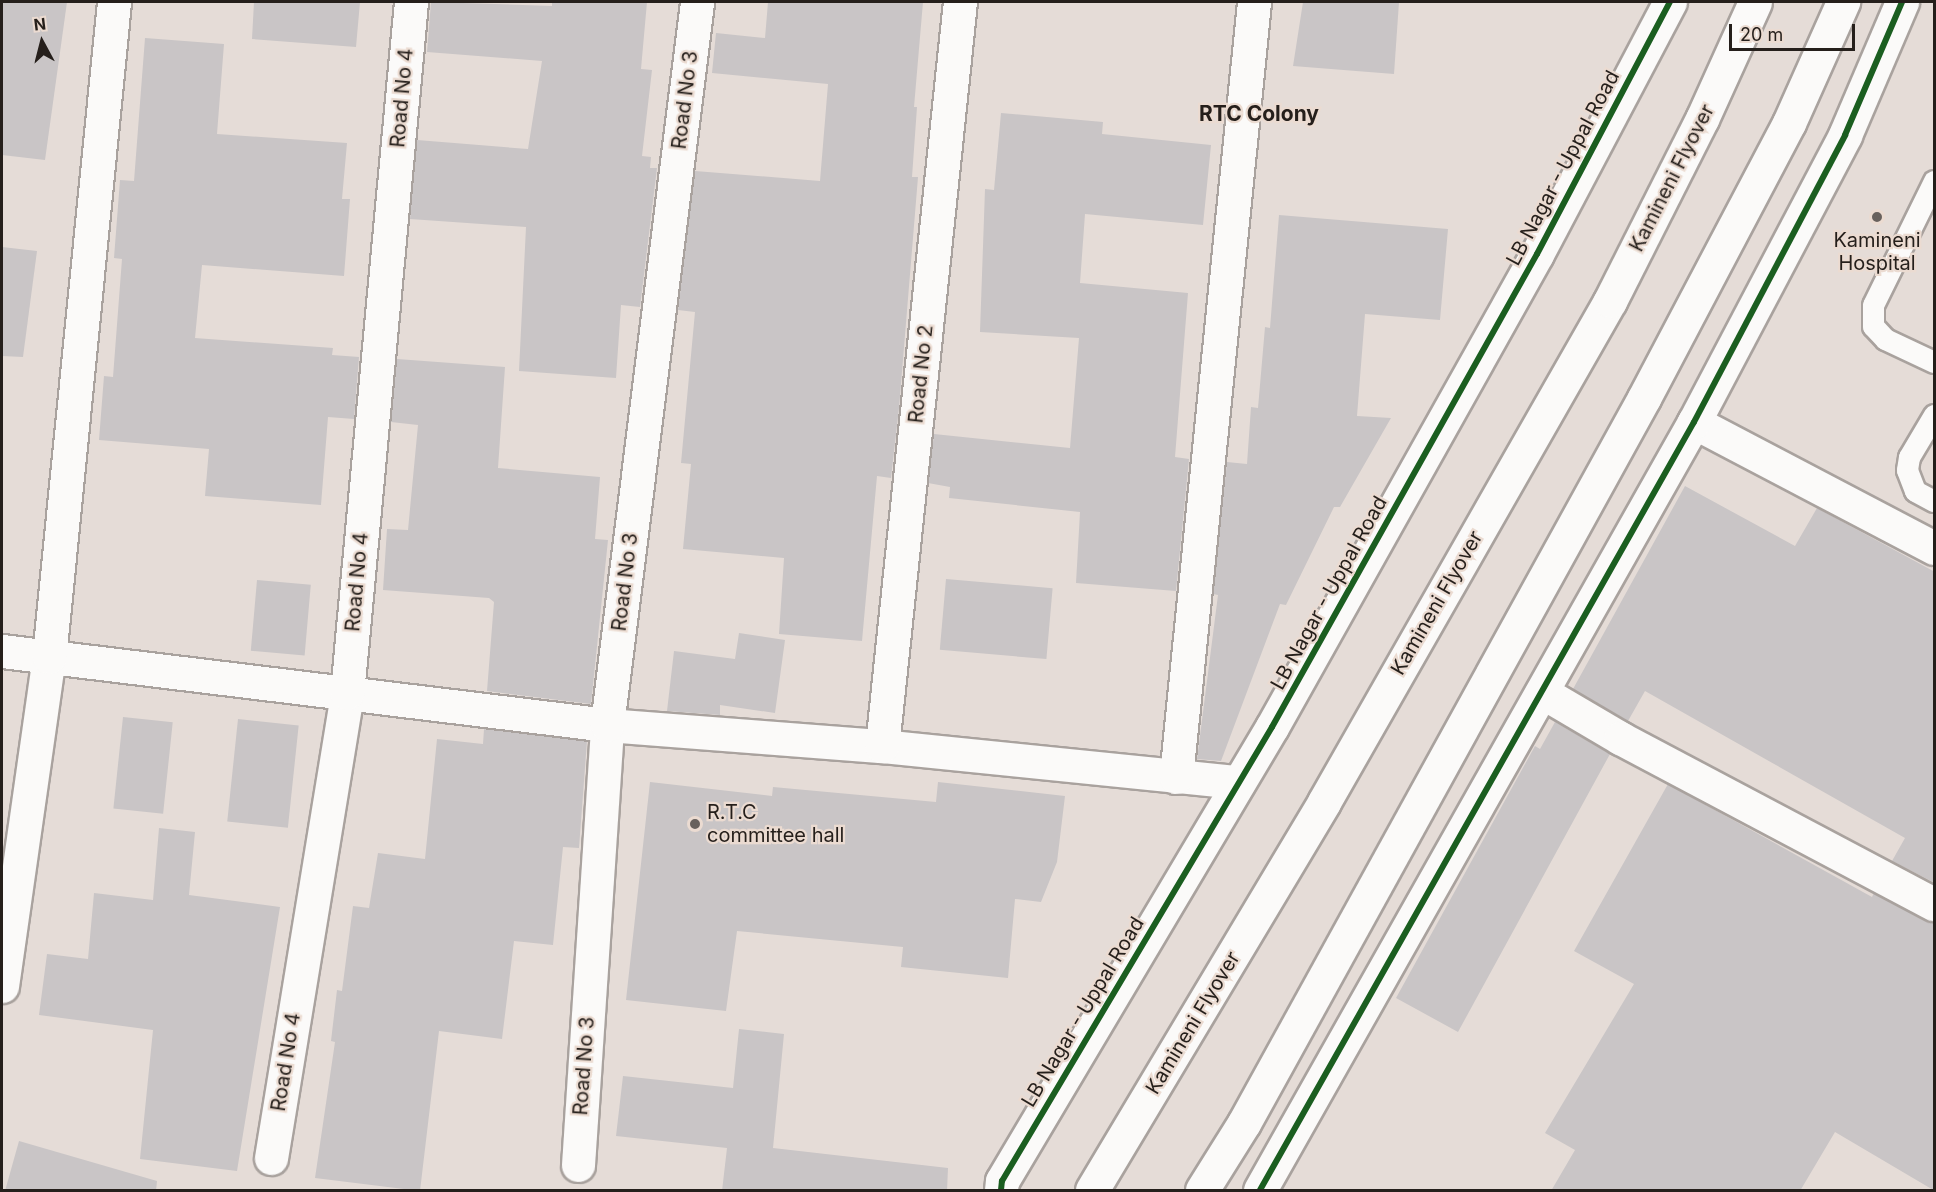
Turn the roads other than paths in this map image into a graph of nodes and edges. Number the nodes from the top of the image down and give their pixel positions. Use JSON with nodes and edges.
{"nodes":[{"id":1,"x":114,"y":2,"type":"edge"},
{"id":2,"x":411,"y":2,"type":"edge"},
{"id":3,"x":697,"y":2,"type":"edge"},
{"id":4,"x":960,"y":2,"type":"edge"},
{"id":5,"x":1254,"y":2,"type":"edge"},
{"id":6,"x":1670,"y":2,"type":"edge"},
{"id":7,"x":1843,"y":2,"type":"edge"},
{"id":8,"x":1902,"y":2,"type":"edge"},
{"id":9,"x":1750,"y":13,"type":"edge"},
{"id":10,"x":1935,"y":181,"type":"edge"},
{"id":11,"x":1935,"y":362,"type":"edge"},
{"id":12,"x":1935,"y":415,"type":"edge"},
{"id":13,"x":1694,"y":422,"type":"junction"},
{"id":14,"x":1935,"y":501,"type":"edge"},
{"id":15,"x":1935,"y":548,"type":"edge"},
{"id":16,"x":2,"y":651,"type":"edge"},
{"id":17,"x":48,"y":657,"type":"junction"},
{"id":18,"x":1542,"y":692,"type":"junction"},
{"id":19,"x":347,"y":693,"type":"junction"},
{"id":20,"x":608,"y":725,"type":"junction"},
{"id":21,"x":882,"y":746,"type":"junction"},
{"id":22,"x":1176,"y":777,"type":"junction"},
{"id":23,"x":1238,"y":782,"type":"junction"},
{"id":24,"x":1935,"y":904,"type":"edge"},
{"id":25,"x":2,"y":986,"type":"edge"},
{"id":26,"x":271,"y":1158,"type":"dead end"},
{"id":27,"x":578,"y":1165,"type":"dead end"},
{"id":28,"x":1001,"y":1191,"type":"edge"},
{"id":29,"x":1092,"y":1191,"type":"edge"},
{"id":30,"x":1202,"y":1191,"type":"edge"},
{"id":31,"x":1260,"y":1191,"type":"edge"}],
"edges":[{"from":1,"to":17,"type":"main road"},
{"from":2,"to":19,"type":"main road","name":"Road No 4"},
{"from":3,"to":20,"type":"main road","name":"Road No 3"},
{"from":4,"to":21,"type":"main road","name":"Road No 2"},
{"from":5,"to":22,"type":"main road"},
{"from":6,"to":23,"type":"main road","name":"LB Nagar - Uppal Road"},
{"from":7,"to":30,"type":"main road"},
{"from":8,"to":13,"type":"main road"},
{"from":9,"to":29,"type":"main road","name":"Kamineni Flyover"},
{"from":10,"to":11,"type":"lane"},
{"from":12,"to":14,"type":"lane"},
{"from":13,"to":15,"type":"main road"},
{"from":13,"to":18,"type":"main road"},
{"from":16,"to":17,"type":"main road"},
{"from":17,"to":19,"type":"main road"},
{"from":17,"to":25,"type":"main road"},
{"from":18,"to":24,"type":"main road"},
{"from":18,"to":31,"type":"main road"},
{"from":19,"to":20,"type":"main road"},
{"from":19,"to":26,"type":"main road","name":"Road No 4"},
{"from":20,"to":21,"type":"main road"},
{"from":20,"to":27,"type":"main road","name":"Road No 3"},
{"from":21,"to":22,"type":"main road"},
{"from":22,"to":23,"type":"main road"},
{"from":23,"to":28,"type":"main road","name":"LB Nagar - Uppal Road"}]}
